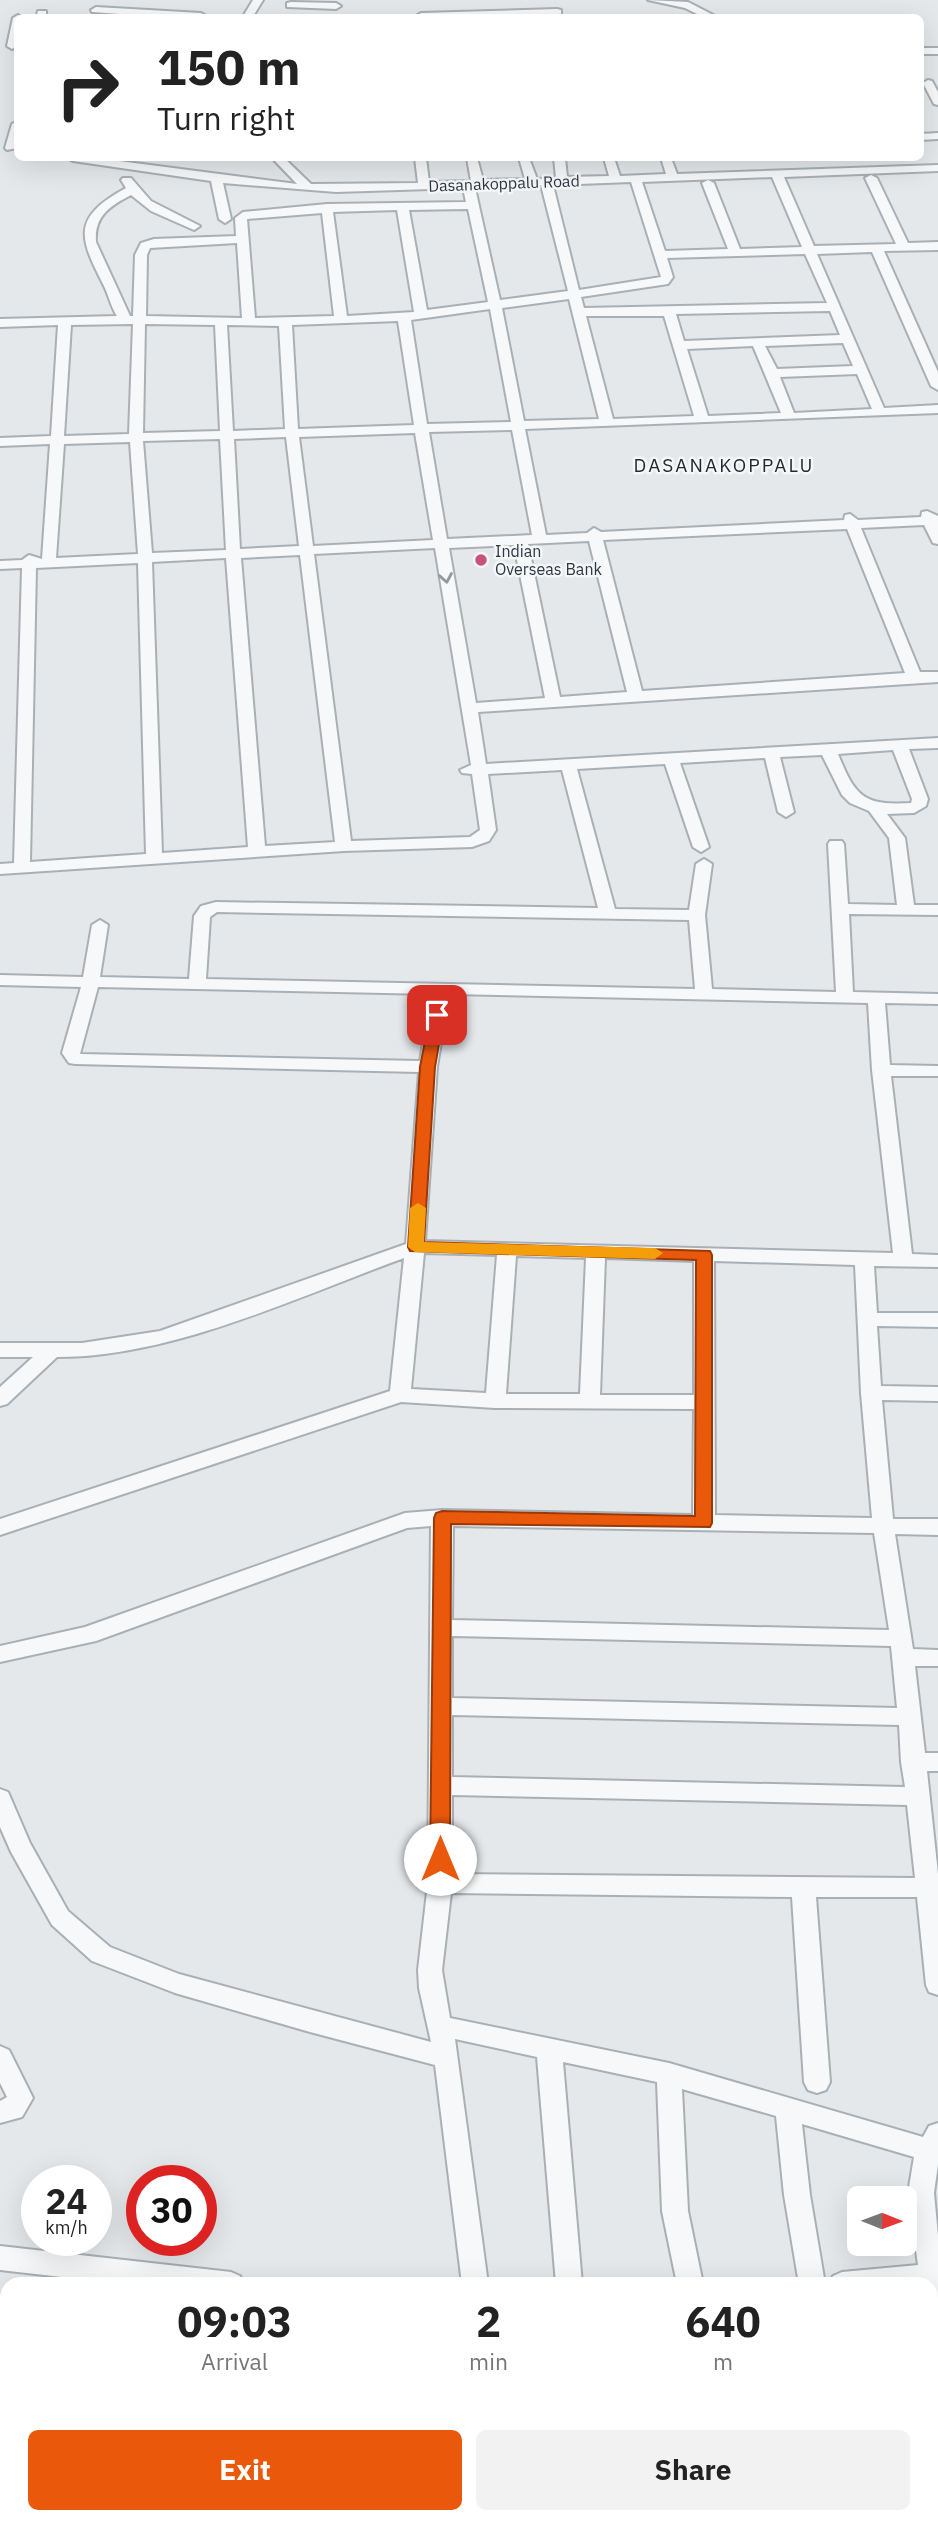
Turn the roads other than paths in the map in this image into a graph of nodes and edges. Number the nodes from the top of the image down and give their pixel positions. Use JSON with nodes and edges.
{"nodes":[{"id":1,"x":475,"y":0,"type":"edge"},
{"id":2,"x":653,"y":0,"type":"edge"},
{"id":3,"x":292,"y":2,"type":"edge"},
{"id":4,"x":335,"y":6,"type":"dead end"},
{"id":5,"x":512,"y":6,"type":"edge"},
{"id":6,"x":96,"y":9,"type":"edge"},
{"id":7,"x":557,"y":10,"type":"edge"},
{"id":8,"x":474,"y":13,"type":"junction"},
{"id":9,"x":138,"y":14,"type":"edge"},
{"id":10,"x":461,"y":14,"type":"edge"},
{"id":11,"x":706,"y":14,"type":"edge"},
{"id":12,"x":929,"y":83,"type":"edge"},
{"id":13,"x":938,"y":103,"type":"edge"},
{"id":14,"x":95,"y":161,"type":"edge"},
{"id":15,"x":281,"y":161,"type":"edge"},
{"id":16,"x":420,"y":161,"type":"edge"},
{"id":17,"x":472,"y":161,"type":"edge"},
{"id":18,"x":525,"y":161,"type":"edge"},
{"id":19,"x":559,"y":161,"type":"edge"},
{"id":20,"x":610,"y":161,"type":"edge"},
{"id":21,"x":667,"y":161,"type":"edge"},
{"id":22,"x":761,"y":161,"type":"edge"},
{"id":23,"x":852,"y":161,"type":"edge"},
{"id":24,"x":155,"y":164,"type":"edge"},
{"id":25,"x":125,"y":165,"type":"junction"},
{"id":26,"x":938,"y":168,"type":"edge"},
{"id":27,"x":856,"y":170,"type":"junction"},
{"id":28,"x":770,"y":172,"type":"junction"},
{"id":29,"x":672,"y":176,"type":"junction"},
{"id":30,"x":635,"y":177,"type":"junction"},
{"id":31,"x":615,"y":178,"type":"junction"},
{"id":32,"x":871,"y":178,"type":"dead end"},
{"id":33,"x":217,"y":180,"type":"junction"},
{"id":34,"x":546,"y":181,"type":"junction"},
{"id":35,"x":562,"y":181,"type":"junction"},
{"id":36,"x":532,"y":182,"type":"junction"},
{"id":37,"x":708,"y":183,"type":"dead end"},
{"id":38,"x":473,"y":184,"type":"junction"},
{"id":39,"x":424,"y":186,"type":"junction"},
{"id":40,"x":308,"y":188,"type":"junction"},
{"id":41,"x":131,"y":190,"type":"junction"},
{"id":42,"x":473,"y":205,"type":"junction"},
{"id":43,"x":402,"y":206,"type":"junction"},
{"id":44,"x":327,"y":208,"type":"junction"},
{"id":45,"x":225,"y":219,"type":"dead end"},
{"id":46,"x":194,"y":226,"type":"dead end"},
{"id":47,"x":244,"y":239,"type":"junction"},
{"id":48,"x":904,"y":247,"type":"junction"},
{"id":49,"x":876,"y":248,"type":"junction"},
{"id":50,"x":937,"y":248,"type":"edge"},
{"id":51,"x":811,"y":249,"type":"junction"},
{"id":52,"x":735,"y":252,"type":"junction"},
{"id":53,"x":660,"y":255,"type":"junction"},
{"id":54,"x":573,"y":294,"type":"junction"},
{"id":55,"x":495,"y":305,"type":"junction"},
{"id":56,"x":835,"y":307,"type":"junction"},
{"id":57,"x":664,"y":310,"type":"junction"},
{"id":58,"x":578,"y":312,"type":"junction"},
{"id":59,"x":421,"y":314,"type":"junction"},
{"id":60,"x":399,"y":317,"type":"junction"},
{"id":61,"x":133,"y":320,"type":"junction"},
{"id":62,"x":341,"y":321,"type":"junction"},
{"id":63,"x":65,"y":322,"type":"junction"},
{"id":64,"x":221,"y":322,"type":"junction"},
{"id":65,"x":249,"y":322,"type":"junction"},
{"id":66,"x":285,"y":322,"type":"junction"},
{"id":67,"x":0,"y":323,"type":"edge"},
{"id":68,"x":848,"y":340,"type":"junction"},
{"id":69,"x":757,"y":342,"type":"junction"},
{"id":70,"x":680,"y":345,"type":"junction"},
{"id":71,"x":861,"y":370,"type":"junction"},
{"id":72,"x":772,"y":373,"type":"junction"},
{"id":73,"x":938,"y":386,"type":"edge"},
{"id":74,"x":938,"y":409,"type":"edge"},
{"id":75,"x":880,"y":413,"type":"junction"},
{"id":76,"x":789,"y":417,"type":"junction"},
{"id":77,"x":702,"y":419,"type":"junction"},
{"id":78,"x":607,"y":423,"type":"junction"},
{"id":79,"x":518,"y":425,"type":"junction"},
{"id":80,"x":414,"y":429,"type":"junction"},
{"id":81,"x":292,"y":433,"type":"junction"},
{"id":82,"x":226,"y":435,"type":"junction"},
{"id":83,"x":136,"y":437,"type":"junction"},
{"id":84,"x":57,"y":440,"type":"junction"},
{"id":85,"x":0,"y":442,"type":"edge"},
{"id":86,"x":933,"y":518,"type":"edge"},
{"id":87,"x":851,"y":521,"type":"junction"},
{"id":88,"x":595,"y":535,"type":"junction"},
{"id":89,"x":539,"y":537,"type":"junction"},
{"id":90,"x":520,"y":540,"type":"junction"},
{"id":91,"x":938,"y":540,"type":"edge"},
{"id":92,"x":433,"y":543,"type":"junction"},
{"id":93,"x":308,"y":550,"type":"junction"},
{"id":94,"x":233,"y":553,"type":"junction"},
{"id":95,"x":145,"y":557,"type":"junction"},
{"id":96,"x":49,"y":560,"type":"junction"},
{"id":97,"x":29,"y":561,"type":"junction"},
{"id":98,"x":0,"y":563,"type":"edge"},
{"id":99,"x":911,"y":677,"type":"junction"},
{"id":100,"x":938,"y":677,"type":"edge"},
{"id":101,"x":636,"y":697,"type":"junction"},
{"id":102,"x":553,"y":702,"type":"junction"},
{"id":103,"x":468,"y":708,"type":"junction"},
{"id":104,"x":938,"y":743,"type":"edge"},
{"id":105,"x":899,"y":745,"type":"junction"},
{"id":106,"x":828,"y":749,"type":"junction"},
{"id":107,"x":771,"y":752,"type":"junction"},
{"id":108,"x":671,"y":759,"type":"junction"},
{"id":109,"x":568,"y":764,"type":"junction"},
{"id":110,"x":474,"y":769,"type":"junction"},
{"id":111,"x":875,"y":808,"type":"junction"},
{"id":112,"x":786,"y":812,"type":"dead end"},
{"id":113,"x":835,"y":844,"type":"dead end"},
{"id":114,"x":344,"y":846,"type":"junction"},
{"id":115,"x":257,"y":852,"type":"junction"},
{"id":116,"x":154,"y":859,"type":"junction"},
{"id":117,"x":22,"y":868,"type":"junction"},
{"id":118,"x":0,"y":869,"type":"edge"},
{"id":119,"x":838,"y":909,"type":"junction"},
{"id":120,"x":906,"y":909,"type":"junction"},
{"id":121,"x":938,"y":909,"type":"edge"},
{"id":122,"x":608,"y":915,"type":"junction"},
{"id":123,"x":697,"y":915,"type":"junction"},
{"id":124,"x":100,"y":925,"type":"dead end"},
{"id":125,"x":0,"y":981,"type":"edge"},
{"id":126,"x":92,"y":981,"type":"junction"},
{"id":127,"x":197,"y":984,"type":"junction"},
{"id":128,"x":441,"y":988,"type":"junction"},
{"id":129,"x":704,"y":995,"type":"junction"},
{"id":130,"x":845,"y":997,"type":"junction"},
{"id":131,"x":877,"y":998,"type":"junction"},
{"id":132,"x":938,"y":999,"type":"edge"},
{"id":133,"x":428,"y":1067,"type":"junction"},
{"id":134,"x":881,"y":1070,"type":"junction"},
{"id":135,"x":938,"y":1072,"type":"edge"},
{"id":136,"x":415,"y":1247,"type":"junction"},
{"id":137,"x":507,"y":1249,"type":"junction"},
{"id":138,"x":596,"y":1252,"type":"junction"},
{"id":139,"x":704,"y":1255,"type":"junction"},
{"id":140,"x":863,"y":1260,"type":"junction"},
{"id":141,"x":903,"y":1260,"type":"junction"},
{"id":142,"x":938,"y":1261,"type":"edge"},
{"id":143,"x":866,"y":1319,"type":"junction"},
{"id":144,"x":938,"y":1320,"type":"edge"},
{"id":145,"x":0,"y":1350,"type":"edge"},
{"id":146,"x":52,"y":1350,"type":"junction"},
{"id":147,"x":871,"y":1393,"type":"junction"},
{"id":148,"x":938,"y":1394,"type":"edge"},
{"id":149,"x":400,"y":1395,"type":"junction"},
{"id":150,"x":0,"y":1399,"type":"edge"},
{"id":151,"x":590,"y":1400,"type":"junction"},
{"id":152,"x":495,"y":1401,"type":"junction"},
{"id":153,"x":705,"y":1402,"type":"junction"},
{"id":154,"x":442,"y":1518,"type":"junction"},
{"id":155,"x":704,"y":1523,"type":"junction"},
{"id":156,"x":884,"y":1526,"type":"junction"},
{"id":157,"x":0,"y":1527,"type":"edge"},
{"id":158,"x":938,"y":1527,"type":"edge"},
{"id":159,"x":443,"y":1628,"type":"junction"},
{"id":160,"x":901,"y":1648,"type":"junction"},
{"id":161,"x":0,"y":1654,"type":"edge"},
{"id":162,"x":938,"y":1658,"type":"edge"},
{"id":163,"x":443,"y":1706,"type":"junction"},
{"id":164,"x":909,"y":1717,"type":"junction"},
{"id":165,"x":912,"y":1762,"type":"junction"},
{"id":166,"x":938,"y":1762,"type":"edge"},
{"id":167,"x":440,"y":1786,"type":"junction"},
{"id":168,"x":916,"y":1796,"type":"junction"},
{"id":169,"x":0,"y":1798,"type":"edge"},
{"id":170,"x":440,"y":1883,"type":"junction"},
{"id":171,"x":933,"y":1886,"type":"edge"},
{"id":172,"x":803,"y":1888,"type":"junction"},
{"id":173,"x":938,"y":1985,"type":"edge"},
{"id":174,"x":441,"y":2026,"type":"junction"},
{"id":175,"x":549,"y":2048,"type":"junction"},
{"id":176,"x":0,"y":2057,"type":"edge"},
{"id":177,"x":447,"y":2057,"type":"junction"},
{"id":178,"x":669,"y":2074,"type":"junction"},
{"id":179,"x":817,"y":2082,"type":"dead end"},
{"id":180,"x":788,"y":2109,"type":"junction"},
{"id":181,"x":0,"y":2112,"type":"edge"},
{"id":182,"x":934,"y":2145,"type":"edge"},
{"id":183,"x":0,"y":2258,"type":"edge"},
{"id":184,"x":120,"y":2277,"type":"edge"},
{"id":185,"x":474,"y":2277,"type":"edge"},
{"id":186,"x":568,"y":2277,"type":"edge"},
{"id":187,"x":689,"y":2277,"type":"edge"},
{"id":188,"x":812,"y":2277,"type":"edge"},
{"id":189,"x":934,"y":2277,"type":"edge"}],
"edges":[{"from":1,"to":8,"type":"street"},
{"from":2,"to":11,"type":"street"},
{"from":3,"to":4,"type":"street"},
{"from":5,"to":7,"type":"street"},
{"from":5,"to":8,"type":"street"},
{"from":6,"to":9,"type":"street"},
{"from":8,"to":10,"type":"street"},
{"from":12,"to":13,"type":"street"},
{"from":14,"to":25,"type":"street","name":"Dasanakoppalu Road"},
{"from":15,"to":40,"type":"street"},
{"from":16,"to":39,"type":"street"},
{"from":17,"to":38,"type":"street"},
{"from":18,"to":36,"type":"street"},
{"from":19,"to":35,"type":"street"},
{"from":20,"to":31,"type":"street"},
{"from":21,"to":29,"type":"street"},
{"from":22,"to":28,"type":"street"},
{"from":23,"to":27,"type":"street"},
{"from":24,"to":25,"type":"street","name":"Dasanakoppalu Road"},
{"from":24,"to":33,"type":"street","name":"Dasanakoppalu Road"},
{"from":25,"to":41,"type":"street"},
{"from":26,"to":27,"type":"street","name":"Dasanakoppalu Road"},
{"from":27,"to":28,"type":"street","name":"Dasanakoppalu Road"},
{"from":28,"to":29,"type":"street","name":"Dasanakoppalu Road"},
{"from":28,"to":51,"type":"street"},
{"from":29,"to":30,"type":"street","name":"Dasanakoppalu Road"},
{"from":30,"to":31,"type":"street","name":"Dasanakoppalu Road"},
{"from":30,"to":53,"type":"street"},
{"from":31,"to":35,"type":"street","name":"Dasanakoppalu Road"},
{"from":32,"to":48,"type":"street"},
{"from":33,"to":40,"type":"street","name":"Dasanakoppalu Road"},
{"from":33,"to":45,"type":"street"},
{"from":34,"to":35,"type":"street","name":"Dasanakoppalu Road"},
{"from":34,"to":36,"type":"street","name":"Dasanakoppalu Road"},
{"from":34,"to":54,"type":"street"},
{"from":36,"to":38,"type":"street","name":"Dasanakoppalu Road"},
{"from":37,"to":52,"type":"street"},
{"from":38,"to":39,"type":"street","name":"Dasanakoppalu Road"},
{"from":38,"to":42,"type":"street"},
{"from":39,"to":40,"type":"street","name":"Dasanakoppalu Road"},
{"from":41,"to":46,"type":"street"},
{"from":41,"to":61,"type":"street"},
{"from":42,"to":43,"type":"street"},
{"from":42,"to":55,"type":"street"},
{"from":43,"to":44,"type":"street"},
{"from":43,"to":59,"type":"street"},
{"from":44,"to":47,"type":"street"},
{"from":44,"to":62,"type":"street"},
{"from":47,"to":61,"type":"street"},
{"from":47,"to":65,"type":"street"},
{"from":48,"to":49,"type":"street"},
{"from":48,"to":50,"type":"street"},
{"from":49,"to":51,"type":"street"},
{"from":49,"to":73,"type":"street"},
{"from":51,"to":52,"type":"street"},
{"from":51,"to":56,"type":"street"},
{"from":52,"to":53,"type":"street"},
{"from":53,"to":54,"type":"street"},
{"from":54,"to":55,"type":"street"},
{"from":54,"to":58,"type":"street"},
{"from":55,"to":59,"type":"street"},
{"from":55,"to":79,"type":"street"},
{"from":56,"to":57,"type":"street"},
{"from":56,"to":68,"type":"street"},
{"from":57,"to":58,"type":"street"},
{"from":57,"to":70,"type":"street"},
{"from":58,"to":78,"type":"street"},
{"from":59,"to":60,"type":"street"},
{"from":60,"to":62,"type":"street"},
{"from":60,"to":80,"type":"street"},
{"from":61,"to":63,"type":"street"},
{"from":61,"to":64,"type":"street"},
{"from":61,"to":83,"type":"street"},
{"from":62,"to":66,"type":"street"},
{"from":63,"to":67,"type":"street"},
{"from":63,"to":84,"type":"street"},
{"from":64,"to":65,"type":"street"},
{"from":64,"to":82,"type":"street"},
{"from":65,"to":66,"type":"street"},
{"from":66,"to":81,"type":"street"},
{"from":68,"to":69,"type":"street"},
{"from":68,"to":71,"type":"street"},
{"from":69,"to":70,"type":"street"},
{"from":69,"to":72,"type":"street"},
{"from":70,"to":77,"type":"street"},
{"from":71,"to":72,"type":"street"},
{"from":71,"to":75,"type":"street"},
{"from":72,"to":76,"type":"street"},
{"from":74,"to":75,"type":"street"},
{"from":75,"to":76,"type":"street"},
{"from":76,"to":77,"type":"street"},
{"from":77,"to":78,"type":"street"},
{"from":78,"to":79,"type":"street"},
{"from":79,"to":80,"type":"street"},
{"from":79,"to":89,"type":"street"},
{"from":80,"to":81,"type":"street"},
{"from":80,"to":92,"type":"street"},
{"from":81,"to":82,"type":"street"},
{"from":81,"to":93,"type":"street"},
{"from":82,"to":83,"type":"street"},
{"from":82,"to":94,"type":"street"},
{"from":83,"to":84,"type":"street"},
{"from":83,"to":95,"type":"street"},
{"from":84,"to":85,"type":"street"},
{"from":84,"to":96,"type":"street"},
{"from":86,"to":87,"type":"street"},
{"from":86,"to":91,"type":"street"},
{"from":87,"to":88,"type":"street"},
{"from":87,"to":99,"type":"street"},
{"from":88,"to":89,"type":"street"},
{"from":88,"to":101,"type":"street"},
{"from":89,"to":90,"type":"street"},
{"from":89,"to":92,"type":"street"},
{"from":90,"to":92,"type":"street"},
{"from":90,"to":102,"type":"street"},
{"from":92,"to":93,"type":"street"},
{"from":92,"to":103,"type":"street","one_way":true},
{"from":92,"to":110,"type":"street"},
{"from":93,"to":94,"type":"street"},
{"from":93,"to":114,"type":"street"},
{"from":94,"to":95,"type":"street"},
{"from":94,"to":115,"type":"street"},
{"from":95,"to":96,"type":"street"},
{"from":95,"to":116,"type":"street"},
{"from":96,"to":97,"type":"street"},
{"from":97,"to":98,"type":"street"},
{"from":97,"to":117,"type":"street"},
{"from":99,"to":100,"type":"street"},
{"from":99,"to":101,"type":"street"},
{"from":101,"to":102,"type":"street"},
{"from":102,"to":103,"type":"street"},
{"from":103,"to":110,"type":"street"},
{"from":104,"to":105,"type":"street"},
{"from":105,"to":106,"type":"street"},
{"from":105,"to":111,"type":"street"},
{"from":106,"to":107,"type":"street"},
{"from":106,"to":111,"type":"street"},
{"from":107,"to":108,"type":"street"},
{"from":107,"to":112,"type":"street"},
{"from":108,"to":109,"type":"street"},
{"from":108,"to":123,"type":"street"},
{"from":109,"to":110,"type":"street"},
{"from":109,"to":122,"type":"street"},
{"from":110,"to":114,"type":"street"},
{"from":111,"to":120,"type":"street"},
{"from":113,"to":119,"type":"street"},
{"from":114,"to":115,"type":"street"},
{"from":115,"to":116,"type":"street"},
{"from":116,"to":117,"type":"street"},
{"from":117,"to":118,"type":"street"},
{"from":119,"to":120,"type":"street"},
{"from":119,"to":130,"type":"street"},
{"from":120,"to":121,"type":"street"},
{"from":122,"to":123,"type":"street"},
{"from":122,"to":127,"type":"street"},
{"from":123,"to":129,"type":"street"},
{"from":124,"to":126,"type":"street"},
{"from":125,"to":126,"type":"street"},
{"from":126,"to":127,"type":"street"},
{"from":126,"to":133,"type":"street"},
{"from":127,"to":128,"type":"street"},
{"from":128,"to":129,"type":"street"},
{"from":128,"to":133,"type":"street"},
{"from":129,"to":130,"type":"street"},
{"from":130,"to":131,"type":"street"},
{"from":131,"to":132,"type":"street"},
{"from":131,"to":134,"type":"street"},
{"from":133,"to":136,"type":"street"},
{"from":134,"to":135,"type":"street"},
{"from":134,"to":141,"type":"street"},
{"from":136,"to":137,"type":"street"},
{"from":136,"to":146,"type":"street"},
{"from":136,"to":149,"type":"street"},
{"from":137,"to":138,"type":"street"},
{"from":137,"to":152,"type":"street"},
{"from":138,"to":139,"type":"street"},
{"from":138,"to":151,"type":"street"},
{"from":139,"to":140,"type":"street"},
{"from":139,"to":153,"type":"street"},
{"from":140,"to":141,"type":"street"},
{"from":140,"to":143,"type":"street"},
{"from":141,"to":142,"type":"street"},
{"from":143,"to":144,"type":"street"},
{"from":143,"to":147,"type":"street"},
{"from":145,"to":146,"type":"street"},
{"from":146,"to":150,"type":"street"},
{"from":147,"to":148,"type":"street"},
{"from":147,"to":156,"type":"street"},
{"from":149,"to":152,"type":"street"},
{"from":149,"to":157,"type":"street"},
{"from":151,"to":152,"type":"street"},
{"from":151,"to":153,"type":"street"},
{"from":153,"to":155,"type":"street"},
{"from":154,"to":155,"type":"street"},
{"from":154,"to":159,"type":"street"},
{"from":154,"to":161,"type":"street"},
{"from":155,"to":156,"type":"street"},
{"from":156,"to":158,"type":"street"},
{"from":156,"to":160,"type":"street"},
{"from":159,"to":160,"type":"street"},
{"from":159,"to":163,"type":"street"},
{"from":160,"to":162,"type":"street"},
{"from":160,"to":164,"type":"street"},
{"from":163,"to":164,"type":"street"},
{"from":163,"to":167,"type":"street"},
{"from":164,"to":165,"type":"street"},
{"from":165,"to":166,"type":"street"},
{"from":165,"to":168,"type":"street"},
{"from":167,"to":168,"type":"street"},
{"from":167,"to":170,"type":"street"},
{"from":168,"to":171,"type":"street"},
{"from":169,"to":177,"type":"street"},
{"from":170,"to":172,"type":"street"},
{"from":170,"to":174,"type":"street"},
{"from":171,"to":172,"type":"street"},
{"from":171,"to":173,"type":"street"},
{"from":172,"to":179,"type":"street"},
{"from":174,"to":175,"type":"street"},
{"from":174,"to":177,"type":"street"},
{"from":175,"to":178,"type":"street"},
{"from":175,"to":186,"type":"street"},
{"from":176,"to":181,"type":"street"},
{"from":177,"to":185,"type":"street"},
{"from":178,"to":180,"type":"street"},
{"from":178,"to":187,"type":"street"},
{"from":180,"to":182,"type":"street"},
{"from":180,"to":188,"type":"street"},
{"from":182,"to":189,"type":"street"},
{"from":183,"to":184,"type":"street"}]}
